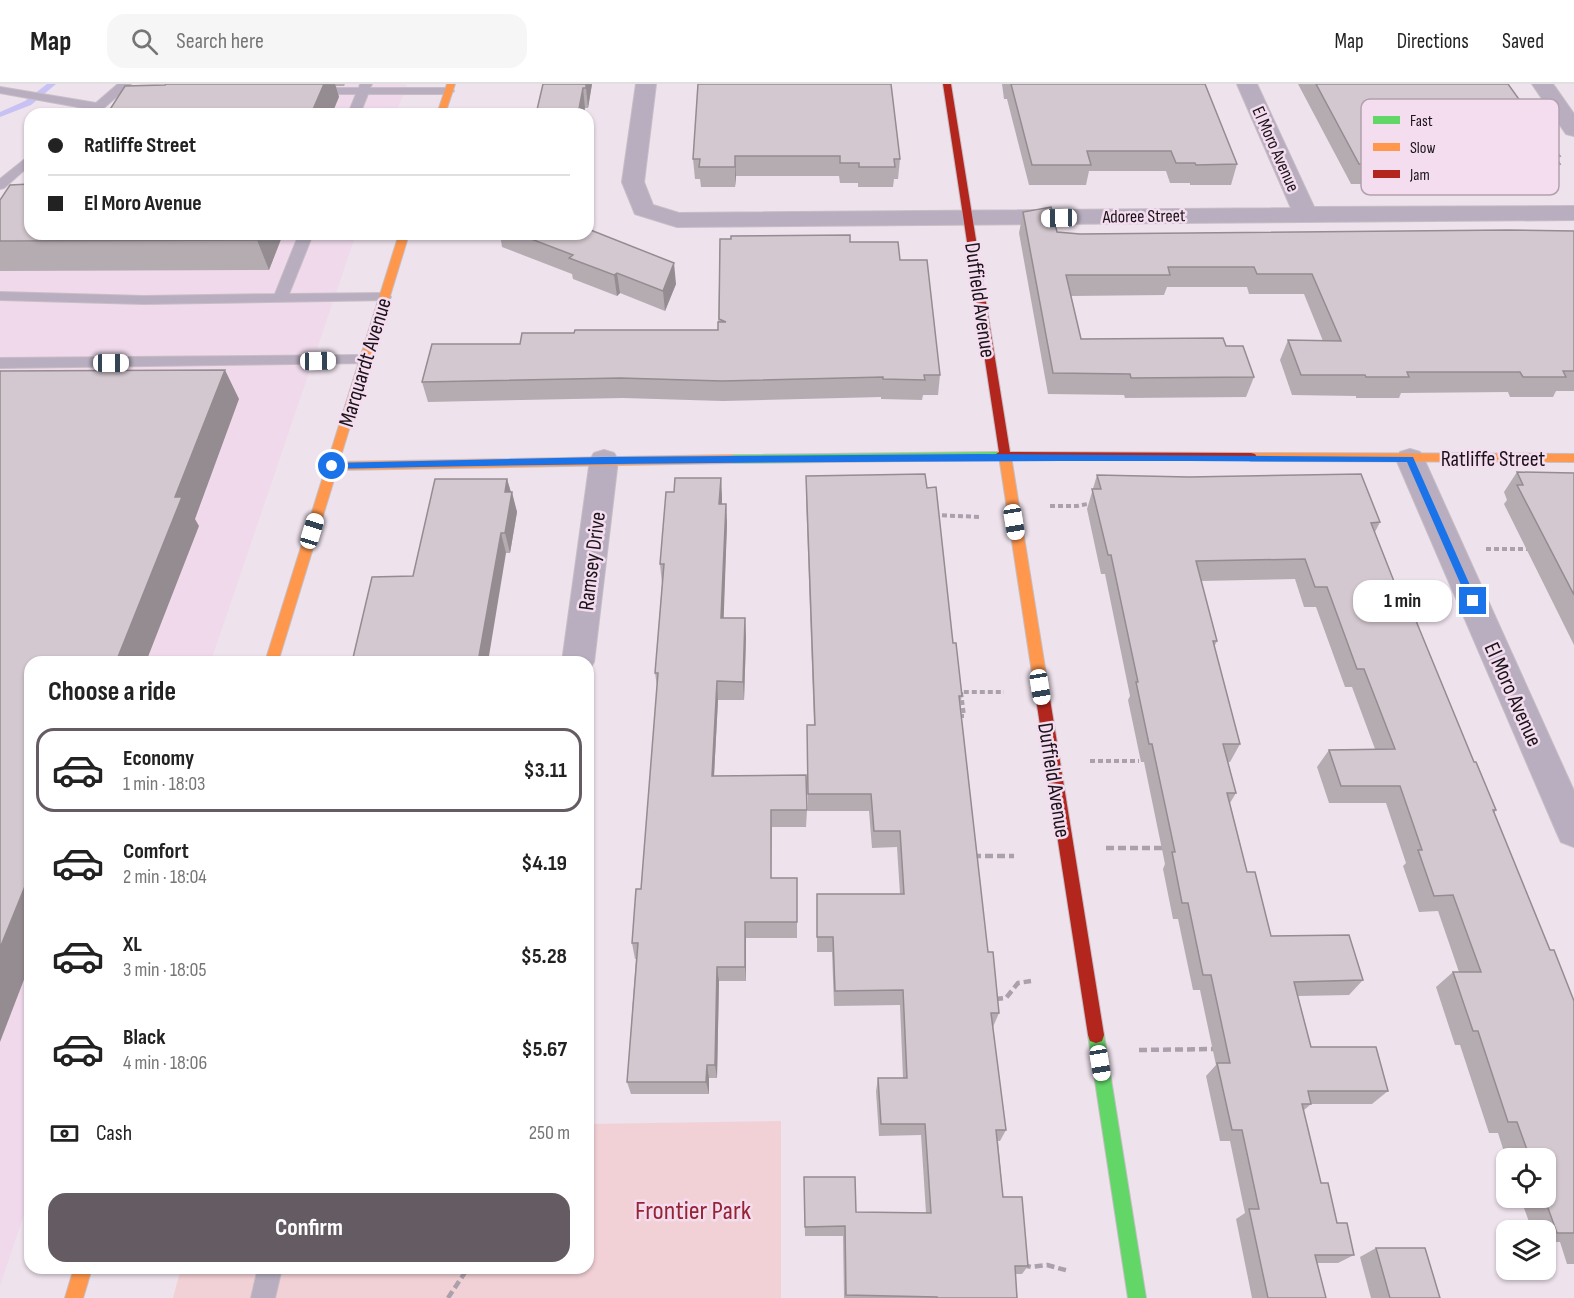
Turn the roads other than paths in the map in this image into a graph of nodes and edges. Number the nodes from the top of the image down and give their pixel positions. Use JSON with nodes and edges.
{"nodes":[{"id":1,"x":125,"y":84,"type":"edge"},
{"id":2,"x":646,"y":84,"type":"edge"},
{"id":3,"x":947,"y":84,"type":"edge"},
{"id":4,"x":1247,"y":84,"type":"edge"},
{"id":5,"x":1542,"y":84,"type":"edge"},
{"id":6,"x":450,"y":87,"type":"edge"},
{"id":7,"x":365,"y":88,"type":"edge"},
{"id":8,"x":0,"y":90,"type":"edge"},
{"id":9,"x":296,"y":91,"type":"edge"},
{"id":10,"x":1553,"y":99,"type":"edge"},
{"id":11,"x":86,"y":108,"type":"edge"},
{"id":12,"x":97,"y":108,"type":"edge"},
{"id":13,"x":357,"y":108,"type":"edge"},
{"id":14,"x":443,"y":108,"type":"edge"},
{"id":15,"x":1559,"y":108,"type":"edge"},
{"id":16,"x":1574,"y":129,"type":"edge"},
{"id":17,"x":24,"y":164,"type":"edge"},
{"id":18,"x":0,"y":185,"type":"edge"},
{"id":19,"x":1305,"y":213,"type":"junction"},
{"id":20,"x":1574,"y":213,"type":"edge"},
{"id":21,"x":969,"y":219,"type":"junction"},
{"id":22,"x":304,"y":240,"type":"edge"},
{"id":23,"x":402,"y":240,"type":"edge"},
{"id":24,"x":0,"y":296,"type":"edge"},
{"id":25,"x":384,"y":297,"type":"junction"},
{"id":26,"x":280,"y":298,"type":"junction"},
{"id":27,"x":365,"y":360,"type":"junction"},
{"id":28,"x":0,"y":363,"type":"edge"},
{"id":29,"x":1004,"y":456,"type":"junction"},
{"id":30,"x":1574,"y":458,"type":"edge"},
{"id":31,"x":1410,"y":459,"type":"junction"},
{"id":32,"x":604,"y":460,"type":"junction"},
{"id":33,"x":332,"y":466,"type":"junction"},
{"id":34,"x":274,"y":656,"type":"edge"},
{"id":35,"x":579,"y":656,"type":"edge"},
{"id":36,"x":1574,"y":831,"type":"edge"},
{"id":37,"x":81,"y":1274,"type":"edge"},
{"id":38,"x":269,"y":1274,"type":"edge"},
{"id":39,"x":74,"y":1298,"type":"edge"},
{"id":40,"x":263,"y":1298,"type":"edge"},
{"id":41,"x":1137,"y":1298,"type":"edge"}],
"edges":[{"from":1,"to":12,"type":"lane"},
{"from":2,"to":21,"type":"street","name":"Adoree Street"},
{"from":3,"to":21,"type":"street","name":"Duffield Avenue"},
{"from":4,"to":19,"type":"street","name":"El Moro Avenue"},
{"from":5,"to":10,"type":"street"},
{"from":6,"to":7,"type":"lane"},
{"from":6,"to":14,"type":"street"},
{"from":7,"to":9,"type":"lane"},
{"from":7,"to":13,"type":"lane"},
{"from":8,"to":11,"type":"lane"},
{"from":15,"to":16,"type":"street"},
{"from":17,"to":18,"type":"lane"},
{"from":19,"to":20,"type":"street","name":"Adoree Street"},
{"from":19,"to":21,"type":"street","name":"Adoree Street"},
{"from":21,"to":29,"type":"street","name":"Duffield Avenue"},
{"from":22,"to":26,"type":"lane"},
{"from":23,"to":25,"type":"street","name":"Marquardt Avenue"},
{"from":24,"to":26,"type":"lane"},
{"from":25,"to":26,"type":"lane"},
{"from":25,"to":27,"type":"street","name":"Marquardt Avenue"},
{"from":27,"to":28,"type":"lane"},
{"from":27,"to":33,"type":"street","name":"Marquardt Avenue"},
{"from":29,"to":31,"type":"street","name":"Ratliffe Street"},
{"from":29,"to":32,"type":"street","name":"Ratliffe Street"},
{"from":29,"to":41,"type":"street","name":"Duffield Avenue"},
{"from":30,"to":31,"type":"street","name":"Ratliffe Street"},
{"from":31,"to":36,"type":"street","name":"El Moro Avenue"},
{"from":32,"to":33,"type":"street","name":"Ratliffe Street"},
{"from":32,"to":35,"type":"street","name":"Ramsey Drive"},
{"from":33,"to":34,"type":"street","name":"Marquardt Avenue"},
{"from":37,"to":39,"type":"street"},
{"from":38,"to":40,"type":"lane"}]}
